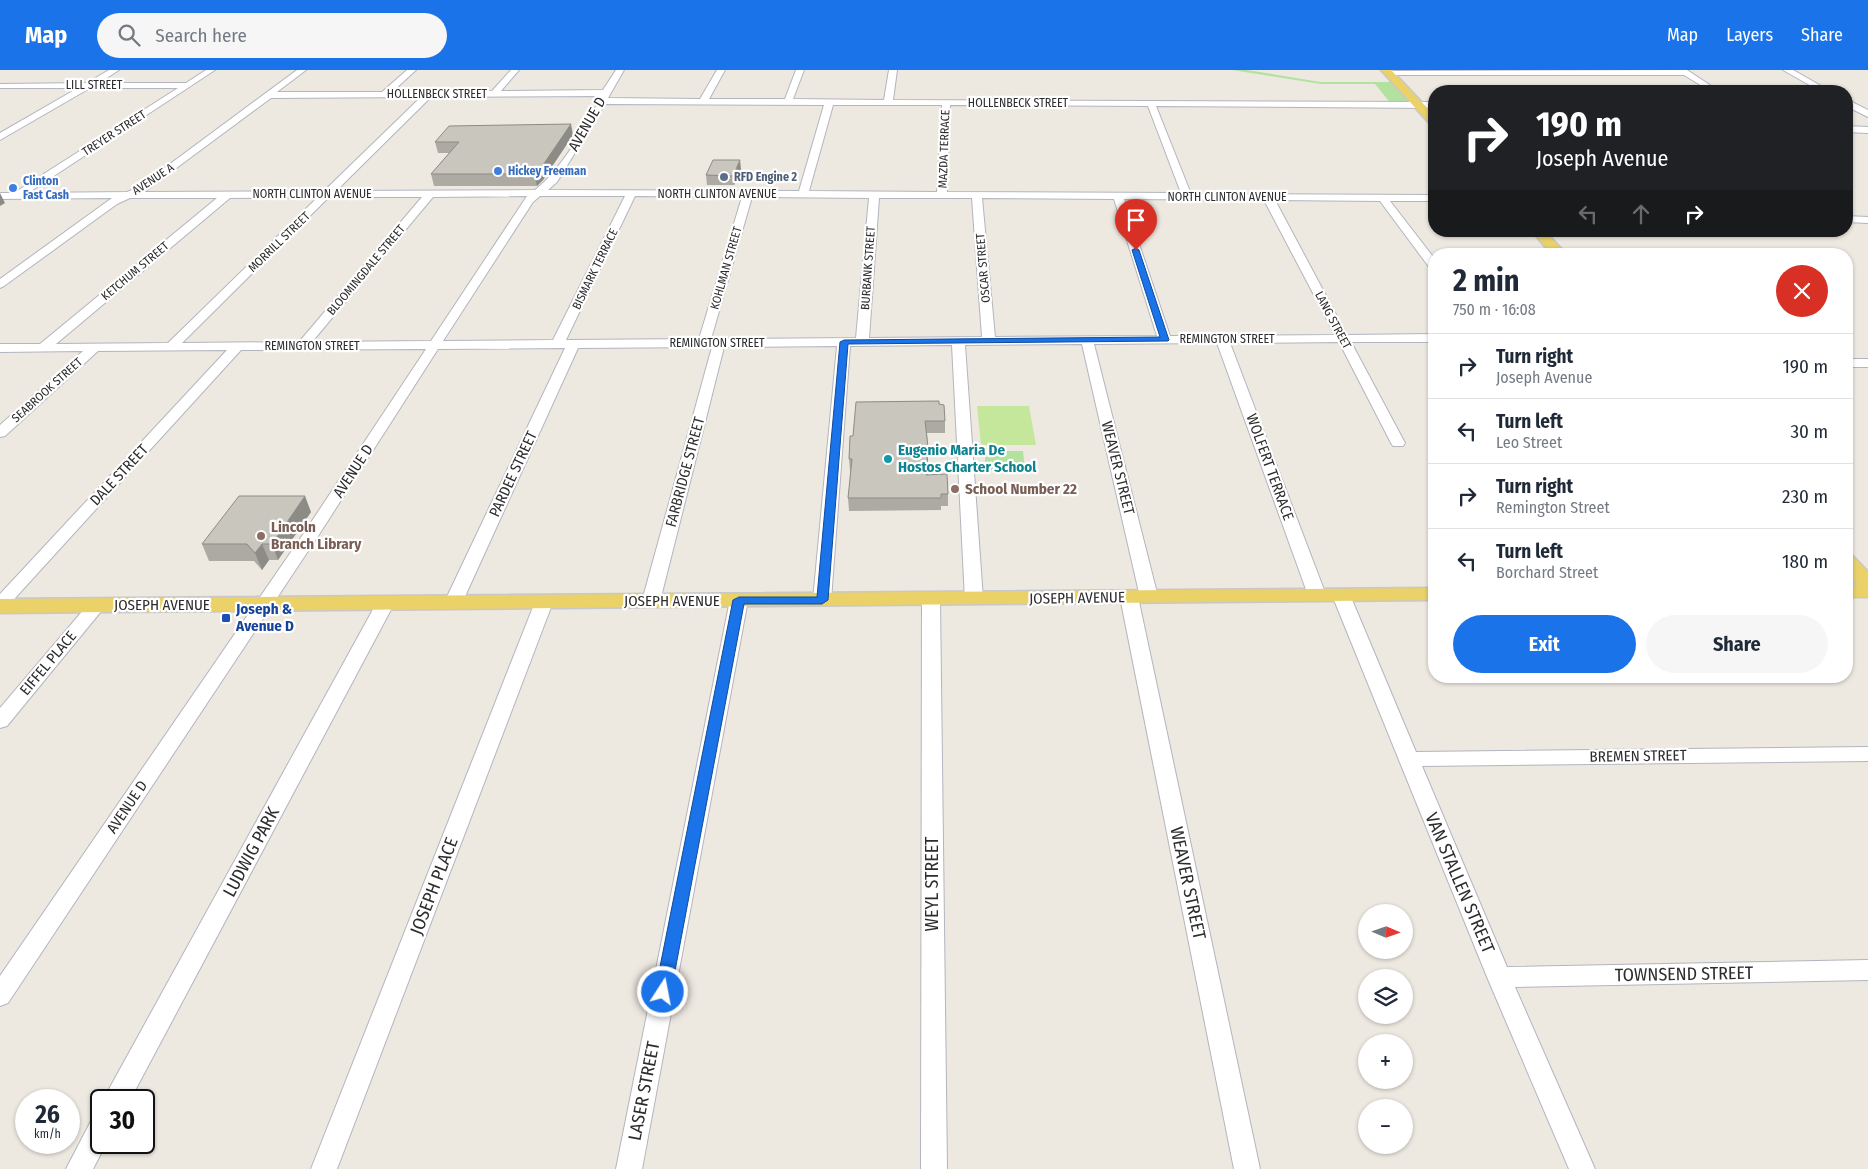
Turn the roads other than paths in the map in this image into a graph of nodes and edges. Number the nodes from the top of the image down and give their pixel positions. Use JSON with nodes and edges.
{"nodes":[{"id":1,"x":115,"y":70,"type":"edge"},
{"id":2,"x":211,"y":70,"type":"edge"},
{"id":3,"x":302,"y":70,"type":"edge"},
{"id":4,"x":412,"y":70,"type":"edge"},
{"id":5,"x":515,"y":70,"type":"edge"},
{"id":6,"x":620,"y":70,"type":"edge"},
{"id":7,"x":721,"y":70,"type":"edge"},
{"id":8,"x":800,"y":70,"type":"edge"},
{"id":9,"x":893,"y":70,"type":"edge"},
{"id":10,"x":1787,"y":70,"type":"edge"},
{"id":11,"x":1683,"y":71,"type":"edge"},
{"id":12,"x":1387,"y":72,"type":"edge"},
{"id":13,"x":90,"y":85,"type":"junction"},
{"id":14,"x":188,"y":85,"type":"junction"},
{"id":15,"x":1705,"y":85,"type":"edge"},
{"id":16,"x":1815,"y":85,"type":"edge"},
{"id":17,"x":0,"y":86,"type":"edge"},
{"id":18,"x":495,"y":93,"type":"junction"},
{"id":19,"x":385,"y":94,"type":"junction"},
{"id":20,"x":430,"y":94,"type":"junction"},
{"id":21,"x":269,"y":95,"type":"junction"},
{"id":22,"x":604,"y":97,"type":"junction"},
{"id":23,"x":703,"y":102,"type":"junction"},
{"id":24,"x":788,"y":102,"type":"junction"},
{"id":25,"x":828,"y":102,"type":"junction"},
{"id":26,"x":888,"y":102,"type":"junction"},
{"id":27,"x":946,"y":103,"type":"junction"},
{"id":28,"x":1151,"y":104,"type":"junction"},
{"id":29,"x":1418,"y":105,"type":"junction"},
{"id":30,"x":1428,"y":105,"type":"edge"},
{"id":31,"x":1853,"y":106,"type":"edge"},
{"id":32,"x":1868,"y":114,"type":"edge"},
{"id":33,"x":1428,"y":116,"type":"edge"},
{"id":34,"x":1853,"y":129,"type":"edge"},
{"id":35,"x":1868,"y":130,"type":"edge"},
{"id":36,"x":0,"y":137,"type":"edge"},
{"id":37,"x":538,"y":193,"type":"junction"},
{"id":38,"x":632,"y":193,"type":"junction"},
{"id":39,"x":328,"y":194,"type":"junction"},
{"id":40,"x":431,"y":194,"type":"junction"},
{"id":41,"x":748,"y":194,"type":"junction"},
{"id":42,"x":803,"y":194,"type":"junction"},
{"id":43,"x":128,"y":195,"type":"junction"},
{"id":44,"x":227,"y":195,"type":"junction"},
{"id":45,"x":874,"y":195,"type":"junction"},
{"id":46,"x":942,"y":195,"type":"junction"},
{"id":47,"x":977,"y":195,"type":"junction"},
{"id":48,"x":0,"y":196,"type":"edge"},
{"id":49,"x":16,"y":196,"type":"junction"},
{"id":50,"x":1118,"y":196,"type":"junction"},
{"id":51,"x":1187,"y":197,"type":"junction"},
{"id":52,"x":1268,"y":197,"type":"junction"},
{"id":53,"x":1383,"y":198,"type":"junction"},
{"id":54,"x":1428,"y":198,"type":"edge"},
{"id":55,"x":1853,"y":219,"type":"edge"},
{"id":56,"x":1868,"y":220,"type":"edge"},
{"id":57,"x":1543,"y":237,"type":"edge"},
{"id":58,"x":1554,"y":248,"type":"edge"},
{"id":59,"x":1428,"y":260,"type":"edge"},
{"id":60,"x":0,"y":284,"type":"edge"},
{"id":61,"x":1343,"y":338,"type":"junction"},
{"id":62,"x":1428,"y":338,"type":"edge"},
{"id":63,"x":1222,"y":339,"type":"junction"},
{"id":64,"x":1087,"y":340,"type":"junction"},
{"id":65,"x":1165,"y":340,"type":"junction"},
{"id":66,"x":958,"y":341,"type":"junction"},
{"id":67,"x":989,"y":341,"type":"junction"},
{"id":68,"x":844,"y":342,"type":"junction"},
{"id":69,"x":862,"y":342,"type":"junction"},
{"id":70,"x":712,"y":343,"type":"junction"},
{"id":71,"x":565,"y":344,"type":"junction"},
{"id":72,"x":435,"y":345,"type":"junction"},
{"id":73,"x":238,"y":346,"type":"junction"},
{"id":74,"x":302,"y":346,"type":"junction"},
{"id":75,"x":95,"y":347,"type":"junction"},
{"id":76,"x":171,"y":347,"type":"junction"},
{"id":77,"x":0,"y":348,"type":"edge"},
{"id":78,"x":43,"y":348,"type":"junction"},
{"id":79,"x":1853,"y":362,"type":"edge"},
{"id":80,"x":1868,"y":363,"type":"edge"},
{"id":81,"x":0,"y":433,"type":"edge"},
{"id":82,"x":1398,"y":443,"type":"dead end"},
{"id":83,"x":1853,"y":568,"type":"edge"},
{"id":84,"x":1868,"y":584,"type":"edge"},
{"id":85,"x":1853,"y":591,"type":"edge"},
{"id":86,"x":1868,"y":591,"type":"edge"},
{"id":87,"x":1428,"y":594,"type":"edge"},
{"id":88,"x":1317,"y":595,"type":"junction"},
{"id":89,"x":1341,"y":595,"type":"junction"},
{"id":90,"x":1139,"y":597,"type":"junction"},
{"id":91,"x":974,"y":599,"type":"junction"},
{"id":92,"x":739,"y":600,"type":"junction"},
{"id":93,"x":822,"y":600,"type":"junction"},
{"id":94,"x":930,"y":600,"type":"junction"},
{"id":95,"x":651,"y":601,"type":"junction"},
{"id":96,"x":544,"y":602,"type":"junction"},
{"id":97,"x":453,"y":603,"type":"junction"},
{"id":98,"x":264,"y":604,"type":"junction"},
{"id":99,"x":386,"y":604,"type":"junction"},
{"id":100,"x":0,"y":605,"type":"edge"},
{"id":101,"x":97,"y":605,"type":"junction"},
{"id":102,"x":0,"y":721,"type":"edge"},
{"id":103,"x":1868,"y":754,"type":"edge"},
{"id":104,"x":1408,"y":759,"type":"junction"},
{"id":105,"x":1868,"y":970,"type":"edge"},
{"id":106,"x":1500,"y":977,"type":"junction"},
{"id":107,"x":0,"y":996,"type":"edge"},
{"id":108,"x":122,"y":1089,"type":"edge"},
{"id":109,"x":90,"y":1148,"type":"edge"},
{"id":110,"x":79,"y":1169,"type":"edge"},
{"id":111,"x":324,"y":1169,"type":"edge"},
{"id":112,"x":629,"y":1169,"type":"edge"},
{"id":113,"x":934,"y":1169,"type":"edge"},
{"id":114,"x":1247,"y":1169,"type":"edge"},
{"id":115,"x":1582,"y":1169,"type":"edge"}],
"edges":[{"from":1,"to":13,"type":"street"},
{"from":2,"to":14,"type":"street","name":"TREYER STREET"},
{"from":3,"to":21,"type":"street","name":"AVENUE A"},
{"from":4,"to":19,"type":"street"},
{"from":5,"to":18,"type":"street"},
{"from":6,"to":22,"type":"street","name":"AVENUE D"},
{"from":7,"to":23,"type":"street"},
{"from":8,"to":24,"type":"street"},
{"from":9,"to":26,"type":"street"},
{"from":10,"to":16,"type":"street"},
{"from":11,"to":12,"type":"street"},
{"from":11,"to":15,"type":"street"},
{"from":12,"to":29,"type":"main road"},
{"from":13,"to":14,"type":"street","name":"LILL STREET"},
{"from":13,"to":17,"type":"street","name":"LILL STREET"},
{"from":13,"to":36,"type":"street"},
{"from":14,"to":49,"type":"street","name":"TREYER STREET"},
{"from":18,"to":20,"type":"street","name":"HOLLENBECK STREET"},
{"from":18,"to":22,"type":"street","name":"HOLLENBECK STREET"},
{"from":19,"to":20,"type":"street","name":"HOLLENBECK STREET"},
{"from":19,"to":21,"type":"street","name":"HOLLENBECK STREET"},
{"from":20,"to":39,"type":"street","name":"MORRILL STREET"},
{"from":21,"to":43,"type":"street","name":"AVENUE A"},
{"from":22,"to":23,"type":"street","name":"HOLLENBECK STREET"},
{"from":22,"to":37,"type":"street","name":"AVENUE D"},
{"from":23,"to":24,"type":"street","name":"HOLLENBECK STREET"},
{"from":24,"to":25,"type":"street","name":"HOLLENBECK STREET"},
{"from":25,"to":26,"type":"street","name":"HOLLENBECK STREET"},
{"from":25,"to":42,"type":"street"},
{"from":26,"to":27,"type":"street","name":"HOLLENBECK STREET"},
{"from":27,"to":28,"type":"street","name":"HOLLENBECK STREET"},
{"from":27,"to":46,"type":"street","name":"MAZDA TERRACE"},
{"from":28,"to":29,"type":"street","name":"HOLLENBECK STREET"},
{"from":28,"to":51,"type":"street"},
{"from":29,"to":30,"type":"street","name":"HOLLENBECK STREET"},
{"from":29,"to":33,"type":"main road"},
{"from":31,"to":32,"type":"street"},
{"from":34,"to":35,"type":"street"},
{"from":37,"to":38,"type":"street","name":"NORTH CLINTON AVENUE"},
{"from":37,"to":40,"type":"street","name":"NORTH CLINTON AVENUE"},
{"from":37,"to":72,"type":"street","name":"AVENUE D"},
{"from":38,"to":41,"type":"street","name":"NORTH CLINTON AVENUE"},
{"from":38,"to":71,"type":"street","name":"BISMARK TERRACE"},
{"from":39,"to":40,"type":"street","name":"NORTH CLINTON AVENUE"},
{"from":39,"to":44,"type":"street","name":"NORTH CLINTON AVENUE"},
{"from":39,"to":76,"type":"street","name":"MORRILL STREET"},
{"from":40,"to":74,"type":"street","name":"BLOOMINGDALE STREET"},
{"from":41,"to":42,"type":"street","name":"NORTH CLINTON AVENUE"},
{"from":41,"to":70,"type":"street","name":"KOHLMAN STREET"},
{"from":42,"to":45,"type":"street","name":"NORTH CLINTON AVENUE"},
{"from":43,"to":44,"type":"street","name":"NORTH CLINTON AVENUE"},
{"from":43,"to":49,"type":"street","name":"NORTH CLINTON AVENUE"},
{"from":43,"to":60,"type":"street","name":"AVENUE A"},
{"from":44,"to":78,"type":"street","name":"KETCHUM STREET"},
{"from":45,"to":46,"type":"street","name":"NORTH CLINTON AVENUE"},
{"from":45,"to":69,"type":"street","name":"BURBANK STREET"},
{"from":46,"to":47,"type":"street","name":"NORTH CLINTON AVENUE"},
{"from":47,"to":50,"type":"street","name":"NORTH CLINTON AVENUE"},
{"from":47,"to":67,"type":"street","name":"OSCAR STREET"},
{"from":48,"to":49,"type":"street","name":"NORTH CLINTON AVENUE"},
{"from":50,"to":51,"type":"street","name":"NORTH CLINTON AVENUE"},
{"from":50,"to":65,"type":"street"},
{"from":51,"to":52,"type":"street","name":"NORTH CLINTON AVENUE"},
{"from":52,"to":53,"type":"street","name":"NORTH CLINTON AVENUE"},
{"from":52,"to":61,"type":"street","name":"LANG STREET"},
{"from":53,"to":54,"type":"street","name":"NORTH CLINTON AVENUE"},
{"from":53,"to":59,"type":"street"},
{"from":55,"to":56,"type":"street"},
{"from":57,"to":58,"type":"main road"},
{"from":61,"to":62,"type":"street","name":"REMINGTON STREET"},
{"from":61,"to":63,"type":"street","name":"REMINGTON STREET"},
{"from":61,"to":82,"type":"street","name":"LANG STREET"},
{"from":63,"to":65,"type":"street","name":"REMINGTON STREET"},
{"from":63,"to":88,"type":"street","name":"WOLFERT TERRACE"},
{"from":64,"to":65,"type":"street","name":"REMINGTON STREET"},
{"from":64,"to":67,"type":"street","name":"REMINGTON STREET"},
{"from":64,"to":90,"type":"street","name":"WEAVER STREET"},
{"from":66,"to":67,"type":"street","name":"REMINGTON STREET"},
{"from":66,"to":69,"type":"street","name":"REMINGTON STREET"},
{"from":66,"to":91,"type":"street"},
{"from":68,"to":69,"type":"street","name":"REMINGTON STREET"},
{"from":68,"to":70,"type":"street","name":"REMINGTON STREET"},
{"from":68,"to":93,"type":"street"},
{"from":70,"to":71,"type":"street","name":"REMINGTON STREET"},
{"from":70,"to":95,"type":"street","name":"FARBRIDGE STREET"},
{"from":71,"to":72,"type":"street","name":"REMINGTON STREET"},
{"from":71,"to":97,"type":"street","name":"PARDEE STREET"},
{"from":72,"to":74,"type":"street","name":"REMINGTON STREET"},
{"from":72,"to":98,"type":"street","name":"AVENUE D"},
{"from":73,"to":74,"type":"street","name":"REMINGTON STREET"},
{"from":73,"to":76,"type":"street","name":"REMINGTON STREET"},
{"from":73,"to":100,"type":"street","name":"DALE STREET"},
{"from":75,"to":76,"type":"street","name":"REMINGTON STREET"},
{"from":75,"to":78,"type":"street","name":"REMINGTON STREET"},
{"from":75,"to":81,"type":"street","name":"SEABROOK STREET"},
{"from":77,"to":78,"type":"street","name":"REMINGTON STREET"},
{"from":79,"to":80,"type":"street"},
{"from":83,"to":84,"type":"main road"},
{"from":85,"to":86,"type":"main road"},
{"from":87,"to":89,"type":"main road","name":"JOSEPH AVENUE"},
{"from":88,"to":89,"type":"main road","name":"JOSEPH AVENUE"},
{"from":88,"to":90,"type":"main road","name":"JOSEPH AVENUE"},
{"from":89,"to":104,"type":"street","name":"VAN STALLEN STREET"},
{"from":90,"to":91,"type":"main road","name":"JOSEPH AVENUE"},
{"from":90,"to":114,"type":"street","name":"WEAVER STREET"},
{"from":91,"to":94,"type":"main road","name":"JOSEPH AVENUE"},
{"from":92,"to":93,"type":"main road","name":"JOSEPH AVENUE"},
{"from":92,"to":95,"type":"main road","name":"JOSEPH AVENUE"},
{"from":92,"to":112,"type":"street","name":"LASER STREET"},
{"from":93,"to":94,"type":"main road","name":"JOSEPH AVENUE"},
{"from":94,"to":113,"type":"street","name":"WEYL STREET"},
{"from":95,"to":96,"type":"main road","name":"JOSEPH AVENUE"},
{"from":96,"to":97,"type":"main road","name":"JOSEPH AVENUE"},
{"from":96,"to":111,"type":"street","name":"JOSEPH PLACE"},
{"from":97,"to":99,"type":"main road","name":"JOSEPH AVENUE"},
{"from":98,"to":99,"type":"main road","name":"JOSEPH AVENUE"},
{"from":98,"to":101,"type":"main road","name":"JOSEPH AVENUE"},
{"from":98,"to":107,"type":"street","name":"AVENUE D"},
{"from":99,"to":108,"type":"street","name":"LUDWIG PARK"},
{"from":100,"to":101,"type":"main road","name":"JOSEPH AVENUE"},
{"from":101,"to":102,"type":"street","name":"EIFFEL PLACE"},
{"from":103,"to":104,"type":"street","name":"BREMEN STREET"},
{"from":104,"to":106,"type":"street","name":"VAN STALLEN STREET"},
{"from":105,"to":106,"type":"street","name":"TOWNSEND STREET"},
{"from":106,"to":115,"type":"street","name":"VAN STALLEN STREET"},
{"from":109,"to":110,"type":"street"}]}
